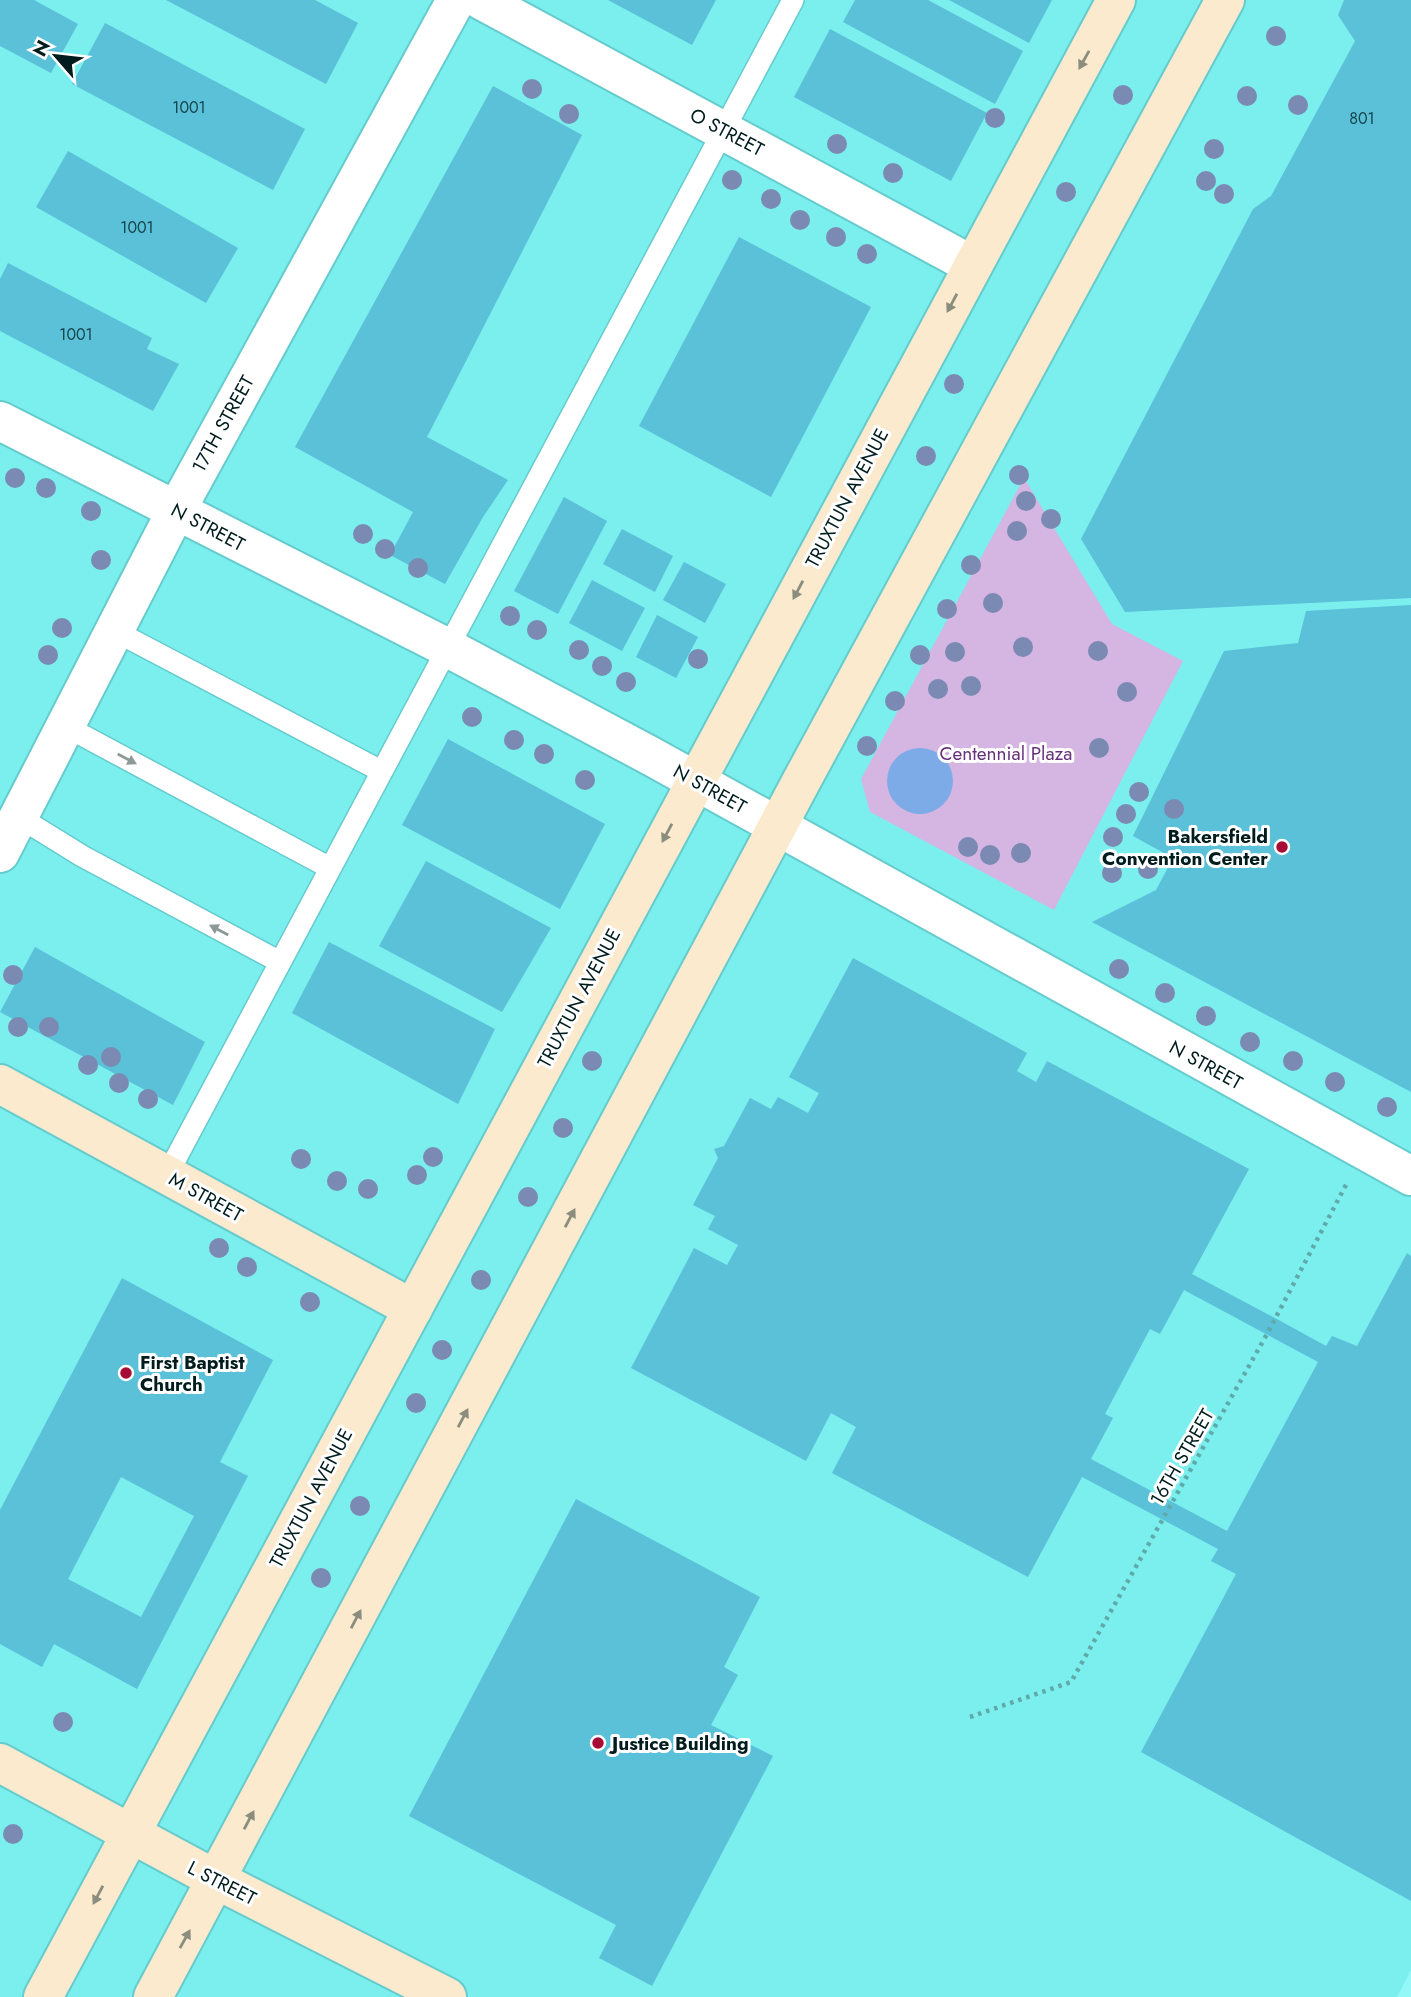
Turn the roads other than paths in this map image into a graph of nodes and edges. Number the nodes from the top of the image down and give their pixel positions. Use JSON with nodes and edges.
{"nodes":[{"id":1,"x":456,"y":0,"type":"edge"},
{"id":2,"x":481,"y":0,"type":"edge"},
{"id":3,"x":793,"y":0,"type":"edge"},
{"id":4,"x":1116,"y":0,"type":"edge"},
{"id":5,"x":1225,"y":0,"type":"edge"},
{"id":6,"x":724,"y":130,"type":"junction"},
{"id":7,"x":972,"y":265,"type":"junction"},
{"id":8,"x":0,"y":421,"type":"edge"},
{"id":9,"x":177,"y":509,"type":"junction"},
{"id":10,"x":115,"y":631,"type":"junction"},
{"id":11,"x":448,"y":648,"type":"junction"},
{"id":12,"x":67,"y":727,"type":"junction"},
{"id":13,"x":381,"y":771,"type":"junction"},
{"id":14,"x":696,"y":781,"type":"junction"},
{"id":15,"x":19,"y":817,"type":"junction"},
{"id":16,"x":778,"y":827,"type":"junction"},
{"id":17,"x":0,"y":853,"type":"edge"},
{"id":18,"x":330,"y":868,"type":"junction"},
{"id":19,"x":280,"y":962,"type":"junction"},
{"id":20,"x":0,"y":1084,"type":"edge"},
{"id":21,"x":167,"y":1175,"type":"junction"},
{"id":22,"x":1411,"y":1176,"type":"edge"},
{"id":23,"x":413,"y":1309,"type":"junction"},
{"id":24,"x":0,"y":1763,"type":"edge"},
{"id":25,"x":130,"y":1835,"type":"junction"},
{"id":26,"x":217,"y":1880,"type":"junction"},
{"id":27,"x":43,"y":1997,"type":"edge"},
{"id":28,"x":153,"y":1997,"type":"edge"},
{"id":29,"x":447,"y":1997,"type":"edge"}],
"edges":[{"from":1,"to":9,"type":"street","name":"17TH STREET"},
{"from":2,"to":6,"type":"street","name":"O STREET"},
{"from":3,"to":6,"type":"lane"},
{"from":4,"to":7,"type":"main road","name":"TRUXTUN AVENUE","one_way":true},
{"from":5,"to":16,"type":"main road"},
{"from":6,"to":7,"type":"street","name":"O STREET"},
{"from":6,"to":11,"type":"lane"},
{"from":7,"to":14,"type":"main road","name":"TRUXTUN AVENUE","one_way":true},
{"from":8,"to":9,"type":"street","name":"N STREET"},
{"from":9,"to":10,"type":"street","name":"17TH STREET"},
{"from":9,"to":11,"type":"street","name":"N STREET"},
{"from":10,"to":12,"type":"street","name":"17TH STREET"},
{"from":10,"to":13,"type":"lane"},
{"from":11,"to":13,"type":"lane"},
{"from":11,"to":14,"type":"street","name":"N STREET"},
{"from":12,"to":15,"type":"street","name":"17TH STREET"},
{"from":12,"to":18,"type":"lane","one_way":true},
{"from":13,"to":18,"type":"lane"},
{"from":14,"to":16,"type":"street","name":"N STREET"},
{"from":14,"to":23,"type":"main road","name":"TRUXTUN AVENUE","one_way":true},
{"from":15,"to":17,"type":"street","name":"17TH STREET"},
{"from":19,"to":15,"type":"lane","one_way":true},
{"from":16,"to":22,"type":"street","name":"N STREET"},
{"from":26,"to":16,"type":"main road","one_way":true},
{"from":18,"to":19,"type":"lane"},
{"from":19,"to":21,"type":"lane"},
{"from":20,"to":21,"type":"main road","name":"M STREET"},
{"from":21,"to":23,"type":"main road","name":"M STREET"},
{"from":23,"to":25,"type":"main road","name":"TRUXTUN AVENUE"},
{"from":24,"to":25,"type":"main road","name":"L STREET"},
{"from":25,"to":26,"type":"main road","name":"L STREET"},
{"from":25,"to":27,"type":"main road","name":"TRUXTUN AVENUE","one_way":true},
{"from":28,"to":26,"type":"main road","one_way":true},
{"from":26,"to":29,"type":"main road","name":"L STREET"}]}
